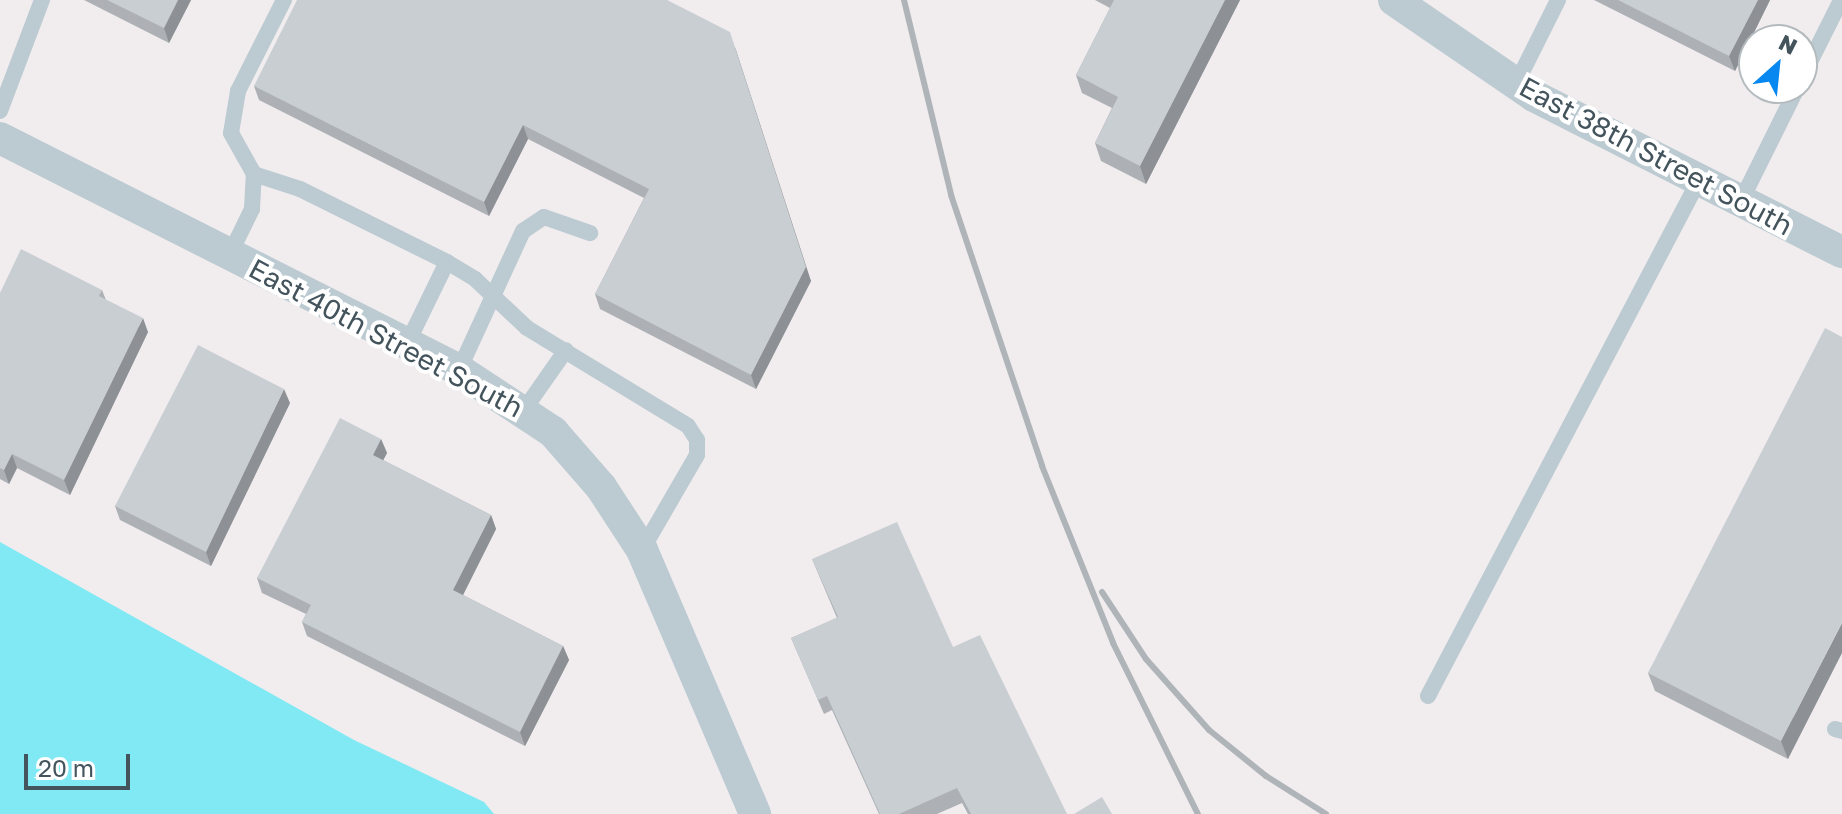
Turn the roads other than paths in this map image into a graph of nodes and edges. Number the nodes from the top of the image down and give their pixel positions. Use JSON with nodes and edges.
{"nodes":[{"id":1,"x":42,"y":0,"type":"edge"},
{"id":2,"x":284,"y":0,"type":"edge"},
{"id":3,"x":1394,"y":0,"type":"edge"},
{"id":4,"x":1558,"y":0,"type":"edge"},
{"id":5,"x":1841,"y":0,"type":"edge"},
{"id":6,"x":1818,"y":46,"type":"edge"},
{"id":7,"x":1516,"y":84,"type":"junction"},
{"id":8,"x":1789,"y":104,"type":"edge"},
{"id":9,"x":0,"y":111,"type":"edge"},
{"id":10,"x":0,"y":138,"type":"edge"},
{"id":11,"x":254,"y":174,"type":"junction"},
{"id":12,"x":1699,"y":180,"type":"junction"},
{"id":13,"x":1741,"y":201,"type":"junction"},
{"id":14,"x":590,"y":233,"type":"dead end"},
{"id":15,"x":1840,"y":247,"type":"edge"},
{"id":16,"x":230,"y":254,"type":"junction"},
{"id":17,"x":447,"y":262,"type":"junction"},
{"id":18,"x":490,"y":294,"type":"junction"},
{"id":19,"x":407,"y":344,"type":"junction"},
{"id":20,"x":566,"y":350,"type":"junction"},
{"id":21,"x":459,"y":370,"type":"junction"},
{"id":22,"x":524,"y":410,"type":"junction"},
{"id":23,"x":642,"y":550,"type":"junction"},
{"id":24,"x":1428,"y":696,"type":"dead end"},
{"id":25,"x":755,"y":814,"type":"edge"}],
"edges":[{"from":1,"to":9,"type":"lane"},
{"from":2,"to":11,"type":"lane"},
{"from":3,"to":7,"type":"street","name":"East 38th Street South"},
{"from":4,"to":7,"type":"lane"},
{"from":5,"to":6,"type":"lane"},
{"from":7,"to":12,"type":"street","name":"East 38th Street South"},
{"from":8,"to":13,"type":"lane"},
{"from":10,"to":16,"type":"street","name":"East 40th Street South"},
{"from":11,"to":16,"type":"lane"},
{"from":11,"to":17,"type":"lane"},
{"from":12,"to":13,"type":"street","name":"East 38th Street South"},
{"from":12,"to":24,"type":"lane"},
{"from":13,"to":15,"type":"street","name":"East 38th Street South"},
{"from":14,"to":18,"type":"lane"},
{"from":16,"to":19,"type":"street","name":"East 40th Street South"},
{"from":17,"to":18,"type":"lane"},
{"from":17,"to":19,"type":"lane"},
{"from":18,"to":20,"type":"lane"},
{"from":18,"to":21,"type":"lane"},
{"from":19,"to":21,"type":"street","name":"East 40th Street South"},
{"from":20,"to":22,"type":"lane"},
{"from":20,"to":23,"type":"lane"},
{"from":21,"to":22,"type":"street","name":"East 40th Street South"},
{"from":22,"to":23,"type":"street","name":"East 40th Street South"},
{"from":23,"to":25,"type":"street","name":"East 40th Street South"}]}
